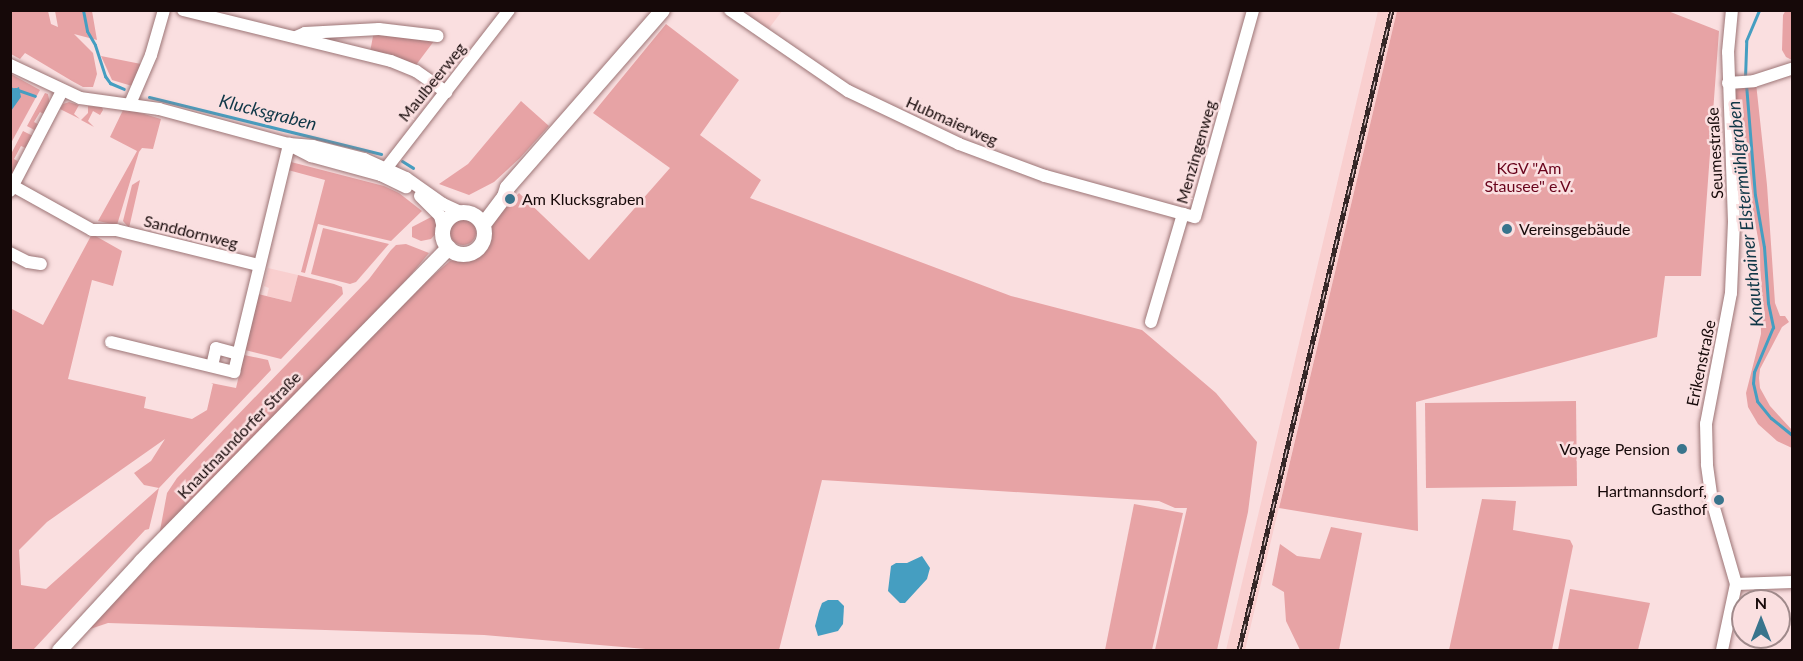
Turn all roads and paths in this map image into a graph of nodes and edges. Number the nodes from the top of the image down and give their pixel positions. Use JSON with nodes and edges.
{"nodes":[{"id":1,"x":164,"y":10,"type":"edge"},
{"id":2,"x":183,"y":10,"type":"edge"},
{"id":3,"x":509,"y":10,"type":"edge"},
{"id":4,"x":662,"y":10,"type":"edge"},
{"id":5,"x":730,"y":10,"type":"edge"},
{"id":6,"x":1253,"y":10,"type":"edge"},
{"id":7,"x":1732,"y":10,"type":"edge"},
{"id":8,"x":438,"y":36,"type":"dead end"},
{"id":9,"x":295,"y":38,"type":"junction"},
{"id":10,"x":10,"y":65,"type":"edge"},
{"id":11,"x":1792,"y":69,"type":"edge"},
{"id":12,"x":1741,"y":82,"type":"junction"},
{"id":13,"x":62,"y":91,"type":"junction"},
{"id":14,"x":446,"y":92,"type":"junction"},
{"id":15,"x":130,"y":104,"type":"junction"},
{"id":16,"x":289,"y":144,"type":"junction"},
{"id":17,"x":383,"y":171,"type":"junction"},
{"id":18,"x":12,"y":188,"type":"edge"},
{"id":19,"x":505,"y":190,"type":"junction"},
{"id":20,"x":465,"y":212,"type":"junction"},
{"id":21,"x":1182,"y":214,"type":"junction"},
{"id":22,"x":1734,"y":222,"type":"joint"},
{"id":23,"x":483,"y":224,"type":"junction"},
{"id":24,"x":443,"y":228,"type":"junction"},
{"id":25,"x":448,"y":247,"type":"junction"},
{"id":26,"x":10,"y":253,"type":"edge"},
{"id":27,"x":41,"y":264,"type":"dead end"},
{"id":28,"x":259,"y":265,"type":"junction"},
{"id":29,"x":1151,"y":322,"type":"dead end"},
{"id":30,"x":111,"y":342,"type":"dead end"},
{"id":31,"x":238,"y":354,"type":"junction"},
{"id":32,"x":212,"y":366,"type":"junction"},
{"id":33,"x":1792,"y":582,"type":"edge"},
{"id":34,"x":1736,"y":584,"type":"junction"},
{"id":35,"x":59,"y":651,"type":"edge"},
{"id":36,"x":1722,"y":651,"type":"edge"}],
"edges":[{"from":1,"to":15,"type":"street"},
{"from":2,"to":9,"type":"street"},
{"from":3,"to":14,"type":"street","name":"Maulbeerweg"},
{"from":4,"to":19,"type":"main road"},
{"from":5,"to":21,"type":"street","name":"Hubmaierweg"},
{"from":6,"to":21,"type":"street","name":"Menzingenweg"},
{"from":7,"to":12,"type":"street","name":"Seumestraße"},
{"from":8,"to":9,"type":"street"},
{"from":9,"to":14,"type":"street"},
{"from":10,"to":13,"type":"street"},
{"from":11,"to":12,"type":"street"},
{"from":12,"to":22,"type":"street","name":"Seumestraße"},
{"from":13,"to":15,"type":"street"},
{"from":13,"to":18,"type":"street"},
{"from":14,"to":17,"type":"street","name":"Maulbeerweg"},
{"from":15,"to":16,"type":"street"},
{"from":16,"to":17,"type":"street"},
{"from":16,"to":28,"type":"street"},
{"from":17,"to":20,"type":"street"},
{"from":17,"to":24,"type":"street"},
{"from":18,"to":28,"type":"street","name":"Sanddornweg"},
{"from":19,"to":20,"type":"main road"},
{"from":19,"to":23,"type":"main road"},
{"from":20,"to":23,"type":"main road"},
{"from":20,"to":24,"type":"main road"},
{"from":21,"to":29,"type":"street","name":"Menzingenweg"},
{"from":22,"to":34,"type":"street","name":"Erikenstraße"},
{"from":23,"to":25,"type":"main road"},
{"from":24,"to":25,"type":"main road"},
{"from":25,"to":35,"type":"main road","name":"Knautnaundorfer Straße"},
{"from":26,"to":27,"type":"street"},
{"from":28,"to":31,"type":"street"},
{"from":30,"to":32,"type":"street"},
{"from":31,"to":32,"type":"street"},
{"from":31,"to":32,"type":"street"},
{"from":33,"to":34,"type":"street"},
{"from":34,"to":36,"type":"street","name":"Erikenstraße"}]}
